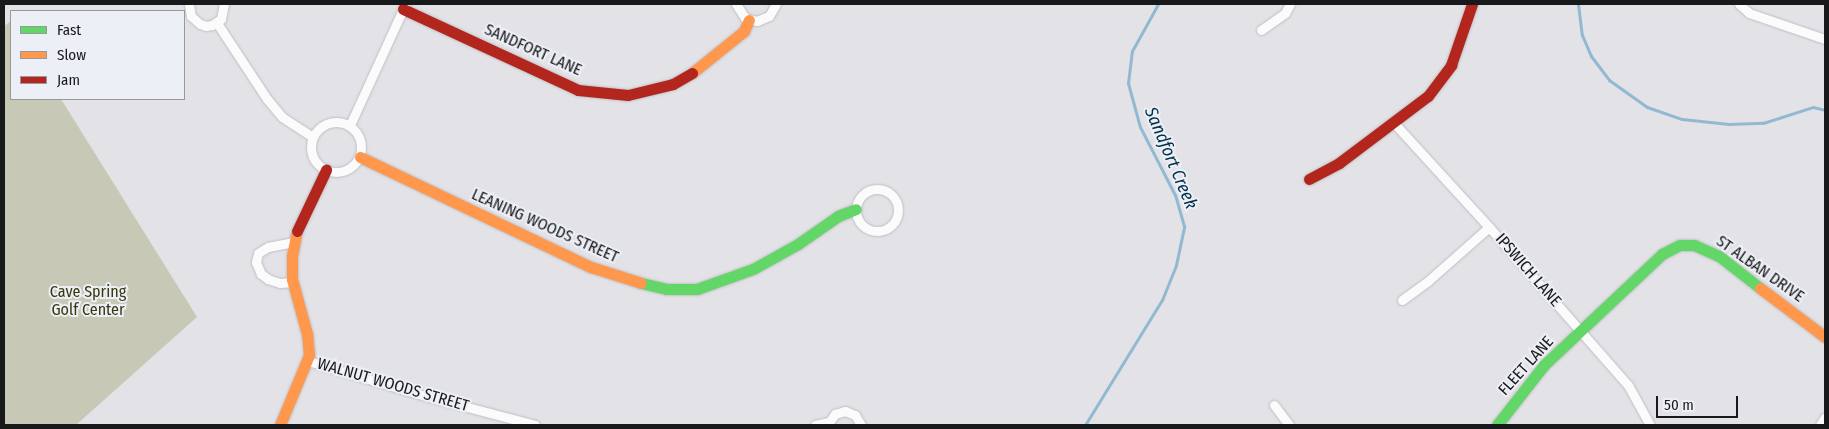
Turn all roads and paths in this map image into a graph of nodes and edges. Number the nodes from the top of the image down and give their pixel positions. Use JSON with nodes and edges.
{"nodes":[{"id":1,"x":189,"y":4,"type":"edge"},
{"id":2,"x":224,"y":4,"type":"edge"},
{"id":3,"x":736,"y":4,"type":"edge"},
{"id":4,"x":776,"y":4,"type":"edge"},
{"id":5,"x":1290,"y":4,"type":"edge"},
{"id":6,"x":1472,"y":4,"type":"edge"},
{"id":7,"x":1739,"y":4,"type":"edge"},
{"id":8,"x":404,"y":6,"type":"edge"},
{"id":9,"x":749,"y":20,"type":"junction"},
{"id":10,"x":217,"y":23,"type":"junction"},
{"id":11,"x":1261,"y":30,"type":"dead end"},
{"id":12,"x":1825,"y":39,"type":"edge"},
{"id":13,"x":1394,"y":123,"type":"junction"},
{"id":14,"x":350,"y":125,"type":"junction"},
{"id":15,"x":313,"y":137,"type":"junction"},
{"id":16,"x":360,"y":157,"type":"junction"},
{"id":17,"x":326,"y":170,"type":"junction"},
{"id":18,"x":1309,"y":178,"type":"dead end"},
{"id":19,"x":856,"y":209,"type":"junction"},
{"id":20,"x":1489,"y":227,"type":"junction"},
{"id":21,"x":294,"y":242,"type":"junction"},
{"id":22,"x":293,"y":282,"type":"junction"},
{"id":23,"x":1402,"y":300,"type":"dead end"},
{"id":24,"x":1582,"y":331,"type":"junction"},
{"id":25,"x":1825,"y":337,"type":"edge"},
{"id":26,"x":308,"y":361,"type":"junction"},
{"id":27,"x":1274,"y":405,"type":"dead end"},
{"id":28,"x":1825,"y":417,"type":"edge"},
{"id":29,"x":828,"y":424,"type":"edge"},
{"id":30,"x":280,"y":425,"type":"edge"},
{"id":31,"x":536,"y":425,"type":"edge"},
{"id":32,"x":815,"y":425,"type":"edge"},
{"id":33,"x":861,"y":425,"type":"edge"},
{"id":34,"x":1289,"y":425,"type":"edge"},
{"id":35,"x":1497,"y":425,"type":"edge"},
{"id":36,"x":1650,"y":425,"type":"edge"},
{"id":37,"x":1820,"y":425,"type":"edge"}],
"edges":[{"from":1,"to":10,"type":"street"},
{"from":2,"to":10,"type":"street"},
{"from":3,"to":9,"type":"street"},
{"from":4,"to":9,"type":"street"},
{"from":5,"to":11,"type":"street"},
{"from":6,"to":13,"type":"street"},
{"from":7,"to":12,"type":"street"},
{"from":8,"to":9,"type":"street","name":"SANDFORT LANE"},
{"from":8,"to":14,"type":"street"},
{"from":10,"to":15,"type":"street"},
{"from":13,"to":18,"type":"street"},
{"from":13,"to":20,"type":"street","name":"IPSWICH LANE"},
{"from":14,"to":15,"type":"street"},
{"from":14,"to":16,"type":"street"},
{"from":15,"to":17,"type":"street"},
{"from":16,"to":17,"type":"street"},
{"from":16,"to":19,"type":"street","name":"LEANING WOODS STREET"},
{"from":17,"to":21,"type":"street"},
{"from":19,"to":19,"type":"street","name":"LEANING WOODS STREET"},
{"from":20,"to":23,"type":"street"},
{"from":20,"to":24,"type":"street","name":"IPSWICH LANE"},
{"from":21,"to":22,"type":"street"},
{"from":21,"to":22,"type":"street"},
{"from":22,"to":26,"type":"street"},
{"from":24,"to":25,"type":"street","name":"ST ALBAN DRIVE"},
{"from":24,"to":35,"type":"street","name":"FLEET LANE"},
{"from":24,"to":36,"type":"street","name":"IPSWICH LANE"},
{"from":26,"to":30,"type":"street"},
{"from":26,"to":31,"type":"street","name":"WALNUT WOODS STREET"},
{"from":27,"to":34,"type":"street"},
{"from":28,"to":37,"type":"street"},
{"from":29,"to":32,"type":"street"},
{"from":29,"to":33,"type":"street"}]}
